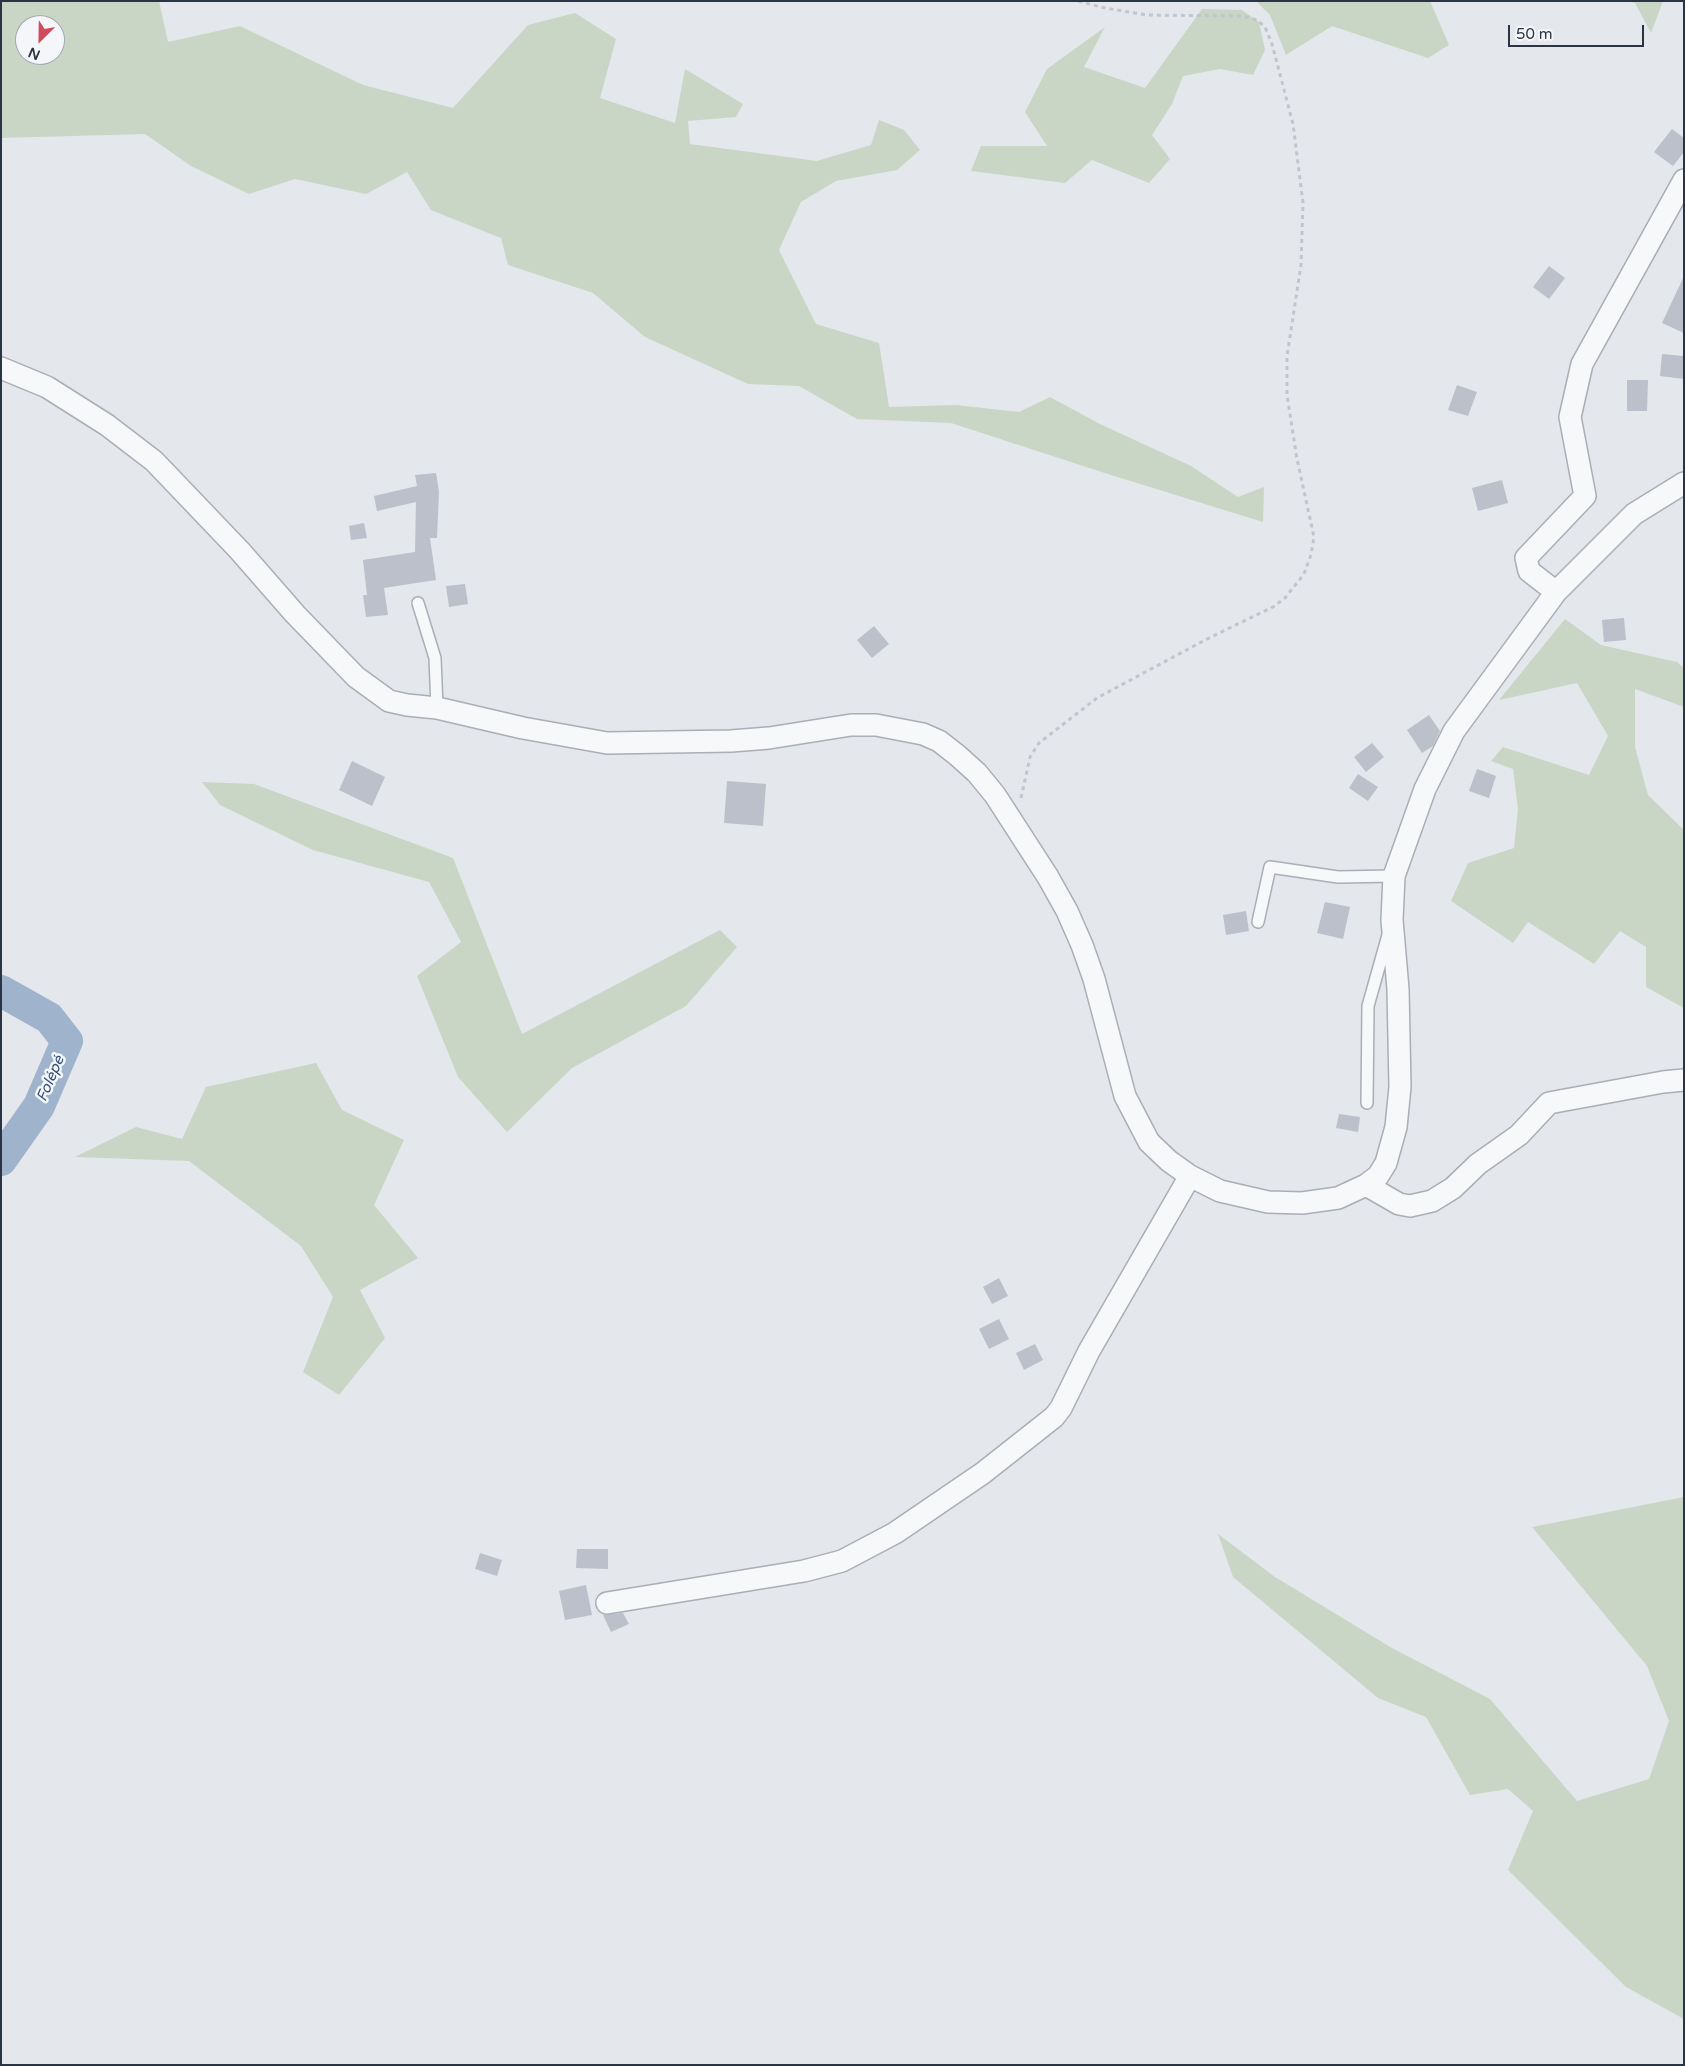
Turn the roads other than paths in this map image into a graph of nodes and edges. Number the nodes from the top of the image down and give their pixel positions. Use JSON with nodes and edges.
{"nodes":[{"id":1,"x":1684,"y":180,"type":"edge"},
{"id":2,"x":1,"y":368,"type":"edge"},
{"id":3,"x":1684,"y":483,"type":"edge"},
{"id":4,"x":1556,"y":592,"type":"junction"},
{"id":5,"x":418,"y":603,"type":"dead end"},
{"id":6,"x":437,"y":708,"type":"junction"},
{"id":7,"x":1394,"y":876,"type":"junction"},
{"id":8,"x":1392,"y":920,"type":"junction"},
{"id":9,"x":1258,"y":922,"type":"dead end"},
{"id":10,"x":1684,"y":1080,"type":"edge"},
{"id":11,"x":1366,"y":1103,"type":"dead end"},
{"id":12,"x":1190,"y":1176,"type":"junction"},
{"id":13,"x":1366,"y":1186,"type":"junction"},
{"id":14,"x":608,"y":1603,"type":"dead end"}],
"edges":[{"from":1,"to":4,"type":"street"},
{"from":2,"to":6,"type":"street"},
{"from":3,"to":4,"type":"street"},
{"from":4,"to":7,"type":"street"},
{"from":5,"to":6,"type":"lane"},
{"from":6,"to":12,"type":"street"},
{"from":7,"to":8,"type":"street"},
{"from":7,"to":9,"type":"lane"},
{"from":8,"to":11,"type":"lane"},
{"from":8,"to":13,"type":"street"},
{"from":10,"to":13,"type":"street"},
{"from":12,"to":13,"type":"street"},
{"from":12,"to":14,"type":"street"}]}
